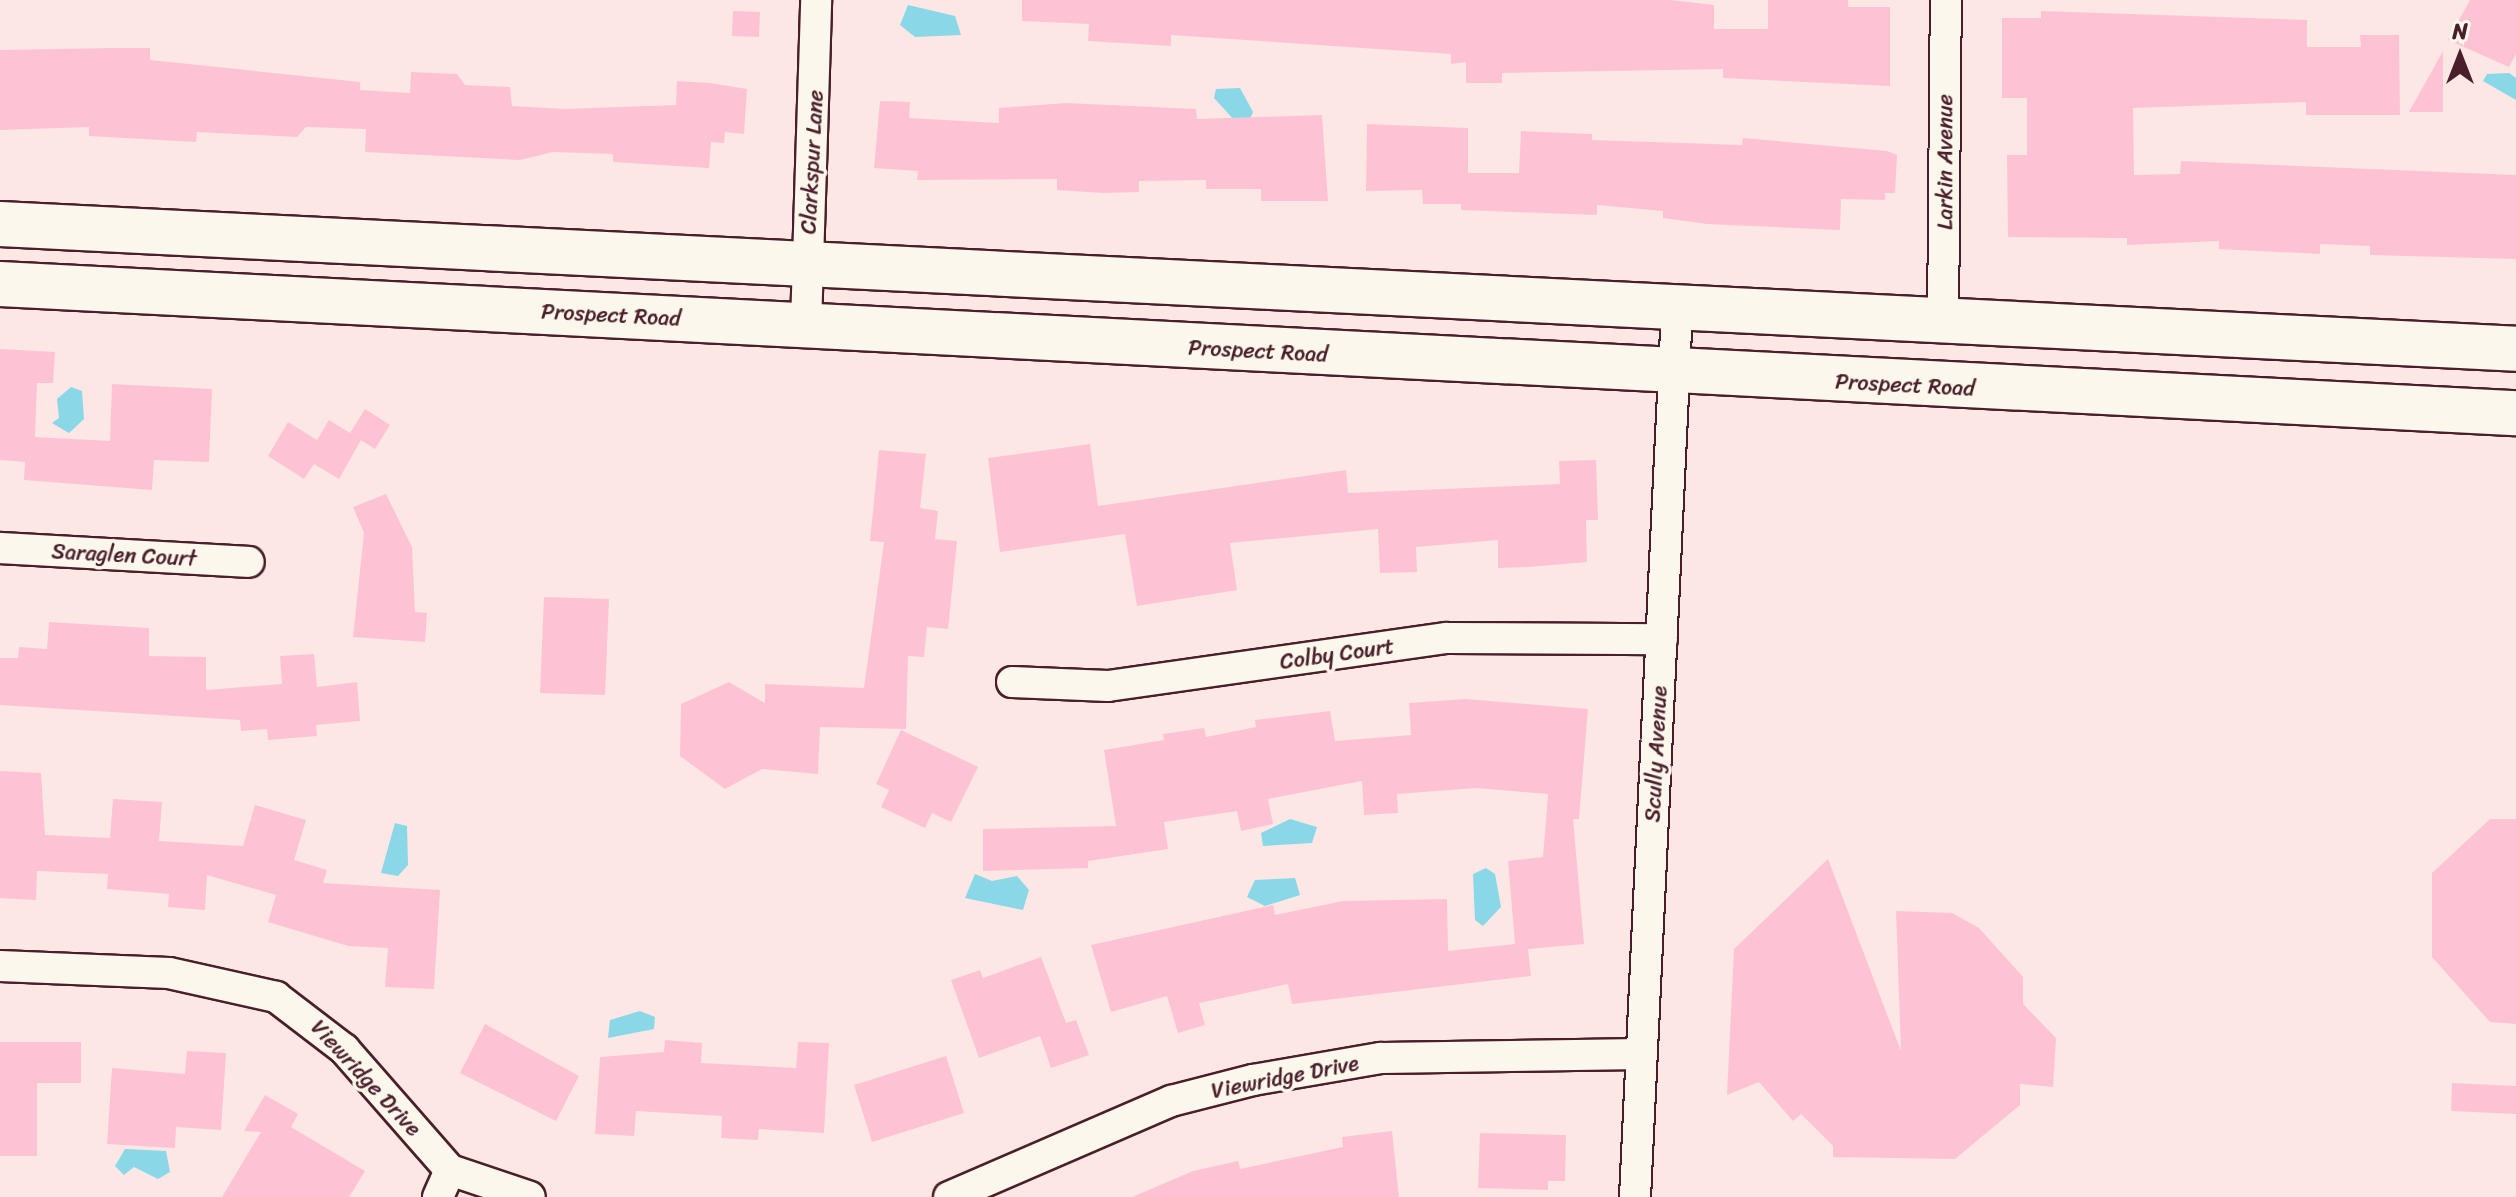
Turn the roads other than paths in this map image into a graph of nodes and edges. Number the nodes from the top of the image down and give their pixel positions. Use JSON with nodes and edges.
{"nodes":[{"id":1,"x":816,"y":0,"type":"edge"},
{"id":2,"x":1946,"y":0,"type":"edge"},
{"id":3,"x":0,"y":224,"type":"edge"},
{"id":4,"x":807,"y":265,"type":"junction"},
{"id":5,"x":0,"y":284,"type":"edge"},
{"id":6,"x":1677,"y":311,"type":"junction"},
{"id":7,"x":1943,"y":324,"type":"junction"},
{"id":8,"x":806,"y":325,"type":"junction"},
{"id":9,"x":2516,"y":349,"type":"edge"},
{"id":10,"x":1675,"y":371,"type":"junction"},
{"id":11,"x":2516,"y":413,"type":"edge"},
{"id":12,"x":0,"y":548,"type":"edge"},
{"id":13,"x":249,"y":562,"type":"dead end"},
{"id":14,"x":1662,"y":639,"type":"junction"},
{"id":15,"x":1012,"y":682,"type":"dead end"},
{"id":16,"x":0,"y":966,"type":"edge"},
{"id":17,"x":1641,"y":1054,"type":"junction"},
{"id":18,"x":450,"y":1170,"type":"junction"},
{"id":19,"x":438,"y":1197,"type":"edge"},
{"id":20,"x":530,"y":1197,"type":"edge"},
{"id":21,"x":949,"y":1197,"type":"edge"},
{"id":22,"x":1635,"y":1197,"type":"edge"}],
"edges":[{"from":1,"to":4,"type":"street","name":"Clarkspur Lane"},
{"from":2,"to":7,"type":"street","name":"Larkin Avenue"},
{"from":3,"to":4,"type":"main road"},
{"from":4,"to":6,"type":"main road"},
{"from":4,"to":8,"type":"street","name":"Clarkspur Lane"},
{"from":5,"to":8,"type":"main road","name":"Prospect Road"},
{"from":6,"to":7,"type":"main road"},
{"from":6,"to":10,"type":"street","name":"Scully Avenue"},
{"from":7,"to":9,"type":"main road"},
{"from":8,"to":10,"type":"main road","name":"Prospect Road"},
{"from":10,"to":11,"type":"main road","name":"Prospect Road"},
{"from":10,"to":14,"type":"street","name":"Scully Avenue"},
{"from":12,"to":13,"type":"street","name":"Saraglen Court"},
{"from":14,"to":15,"type":"street","name":"Colby Court"},
{"from":14,"to":17,"type":"street","name":"Scully Avenue"},
{"from":16,"to":18,"type":"street","name":"Viewridge Drive"},
{"from":17,"to":21,"type":"street","name":"Viewridge Drive"},
{"from":17,"to":22,"type":"street","name":"Scully Avenue"},
{"from":18,"to":19,"type":"street"},
{"from":18,"to":20,"type":"street"}]}
